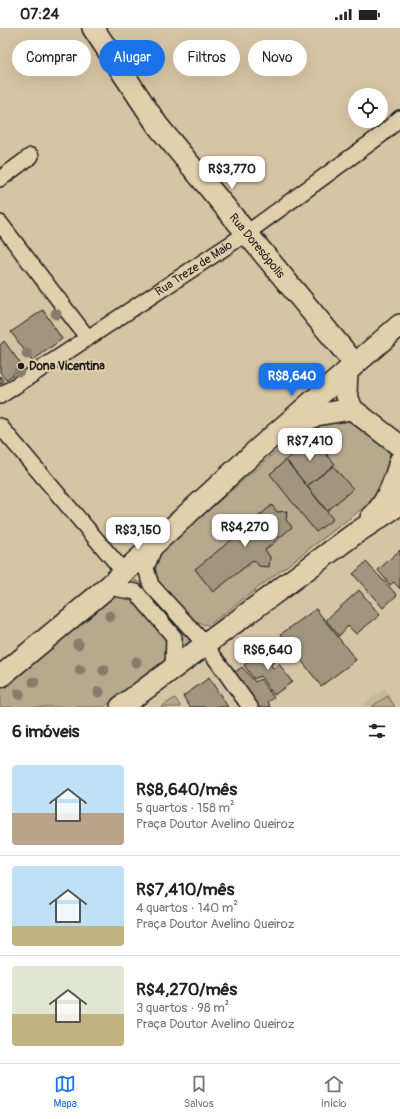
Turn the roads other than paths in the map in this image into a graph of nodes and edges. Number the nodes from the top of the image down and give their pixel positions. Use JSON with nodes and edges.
{"nodes":[{"id":1,"x":93,"y":28,"type":"edge"},
{"id":2,"x":400,"y":118,"type":"edge"},
{"id":3,"x":31,"y":156,"type":"dead end"},
{"id":4,"x":0,"y":179,"type":"edge"},
{"id":5,"x":0,"y":223,"type":"edge"},
{"id":6,"x":247,"y":233,"type":"junction"},
{"id":7,"x":400,"y":325,"type":"edge"},
{"id":8,"x":87,"y":337,"type":"junction"},
{"id":9,"x":351,"y":367,"type":"junction"},
{"id":10,"x":0,"y":396,"type":"edge"},
{"id":11,"x":352,"y":409,"type":"junction"},
{"id":12,"x":0,"y":426,"type":"edge"},
{"id":13,"x":400,"y":446,"type":"edge"},
{"id":14,"x":258,"y":449,"type":"junction"},
{"id":15,"x":400,"y":461,"type":"edge"},
{"id":16,"x":400,"y":504,"type":"edge"},
{"id":17,"x":353,"y":535,"type":"junction"},
{"id":18,"x":156,"y":544,"type":"junction"},
{"id":19,"x":118,"y":583,"type":"junction"},
{"id":20,"x":206,"y":644,"type":"junction"},
{"id":21,"x":173,"y":669,"type":"junction"},
{"id":22,"x":0,"y":677,"type":"edge"},
{"id":23,"x":121,"y":707,"type":"edge"},
{"id":24,"x":250,"y":707,"type":"edge"}],
"edges":[{"from":1,"to":6,"type":"main road","name":"Rua Doresópolis"},
{"from":2,"to":6,"type":"street","name":"Rua Treze de Maio"},
{"from":3,"to":4,"type":"street"},
{"from":5,"to":8,"type":"street"},
{"from":6,"to":8,"type":"street","name":"Rua Treze de Maio"},
{"from":6,"to":9,"type":"main road","name":"Rua Doresópolis"},
{"from":7,"to":9,"type":"main road"},
{"from":8,"to":10,"type":"street","name":"Rua Treze de Maio"},
{"from":9,"to":11,"type":"main road"},
{"from":9,"to":14,"type":"main road"},
{"from":11,"to":13,"type":"main road"},
{"from":11,"to":14,"type":"main road"},
{"from":12,"to":19,"type":"street"},
{"from":14,"to":18,"type":"main road"},
{"from":15,"to":17,"type":"main road"},
{"from":16,"to":17,"type":"main road"},
{"from":17,"to":20,"type":"main road"},
{"from":18,"to":19,"type":"main road"},
{"from":18,"to":20,"type":"street"},
{"from":19,"to":21,"type":"street"},
{"from":19,"to":22,"type":"main road"},
{"from":20,"to":21,"type":"main road"},
{"from":20,"to":24,"type":"street"},
{"from":21,"to":23,"type":"main road"}]}
